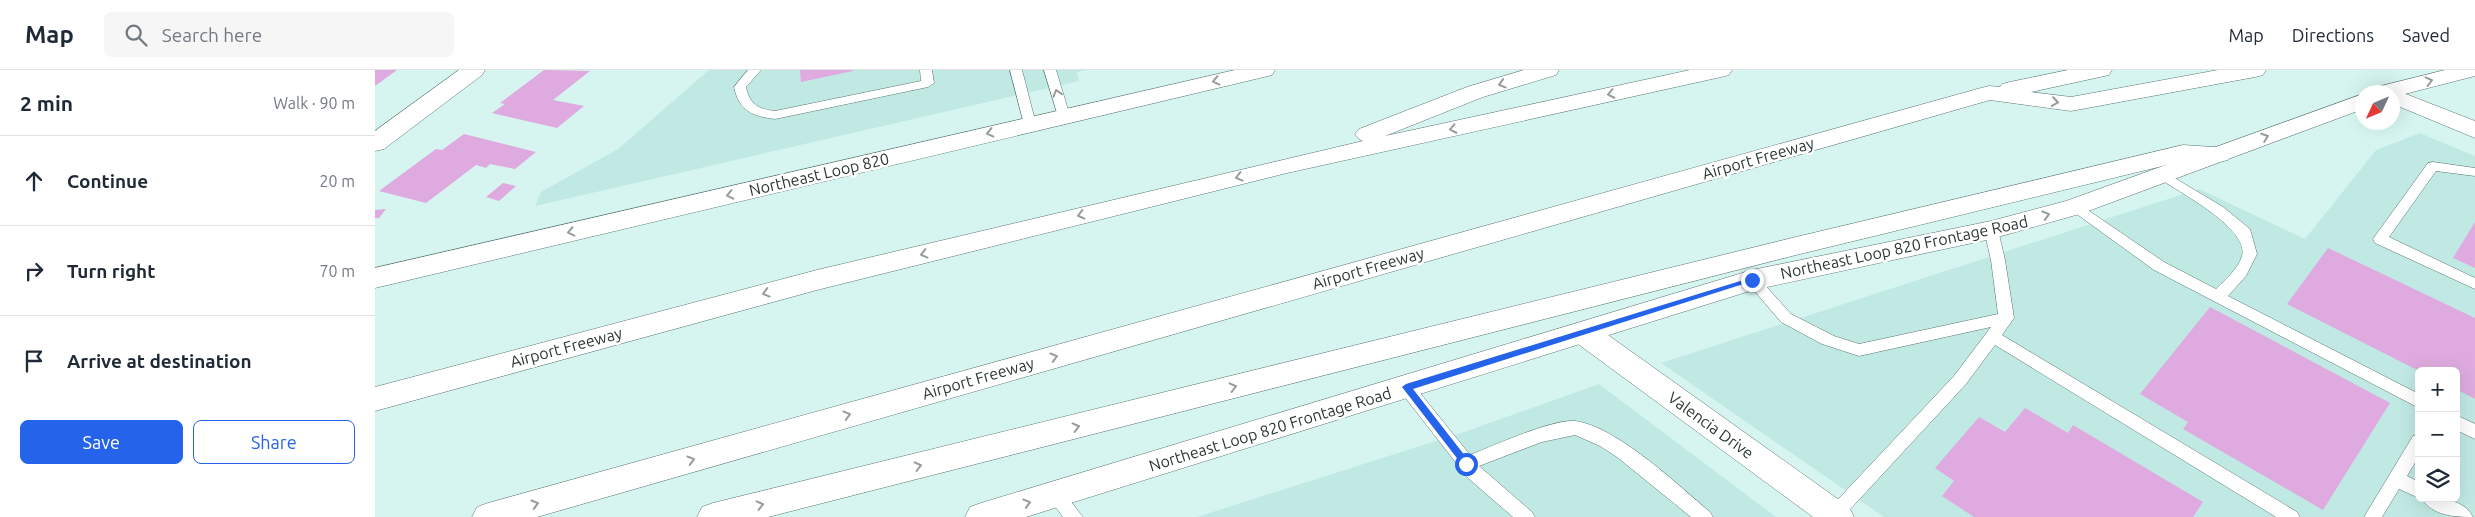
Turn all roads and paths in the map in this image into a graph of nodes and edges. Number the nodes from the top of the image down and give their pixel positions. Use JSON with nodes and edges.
{"nodes":[{"id":1,"x":474,"y":70,"type":"edge"},
{"id":2,"x":755,"y":70,"type":"edge"},
{"id":3,"x":926,"y":70,"type":"edge"},
{"id":4,"x":1016,"y":70,"type":"edge"},
{"id":5,"x":1050,"y":70,"type":"edge"},
{"id":6,"x":1264,"y":70,"type":"edge"},
{"id":7,"x":1548,"y":70,"type":"edge"},
{"id":8,"x":1721,"y":70,"type":"edge"},
{"id":9,"x":2101,"y":70,"type":"edge"},
{"id":10,"x":2255,"y":70,"type":"edge"},
{"id":11,"x":2472,"y":70,"type":"edge"},
{"id":12,"x":2400,"y":88,"type":"edge"},
{"id":13,"x":1989,"y":93,"type":"junction"},
{"id":14,"x":2400,"y":99,"type":"edge"},
{"id":15,"x":2355,"y":104,"type":"edge"},
{"id":16,"x":1064,"y":116,"type":"junction"},
{"id":17,"x":1030,"y":124,"type":"junction"},
{"id":18,"x":2475,"y":130,"type":"edge"},
{"id":19,"x":375,"y":143,"type":"edge"},
{"id":20,"x":2219,"y":154,"type":"junction"},
{"id":21,"x":1287,"y":165,"type":"junction"},
{"id":22,"x":2475,"y":172,"type":"edge"},
{"id":23,"x":2163,"y":175,"type":"junction"},
{"id":24,"x":2074,"y":207,"type":"junction"},
{"id":25,"x":1991,"y":230,"type":"junction"},
{"id":26,"x":375,"y":278,"type":"edge"},
{"id":27,"x":1752,"y":280,"type":"junction"},
{"id":28,"x":2475,"y":284,"type":"edge"},
{"id":29,"x":2218,"y":297,"type":"junction"},
{"id":30,"x":2006,"y":318,"type":"junction"},
{"id":31,"x":1584,"y":333,"type":"junction"},
{"id":32,"x":1992,"y":336,"type":"junction"},
{"id":33,"x":1406,"y":387,"type":"junction"},
{"id":34,"x":375,"y":398,"type":"edge"},
{"id":35,"x":2415,"y":400,"type":"edge"},
{"id":36,"x":2460,"y":424,"type":"edge"},
{"id":37,"x":2475,"y":432,"type":"edge"},
{"id":38,"x":2415,"y":449,"type":"edge"},
{"id":39,"x":1466,"y":464,"type":"junction"},
{"id":40,"x":2397,"y":478,"type":"junction"},
{"id":41,"x":2415,"y":489,"type":"edge"},
{"id":42,"x":1055,"y":494,"type":"junction"},
{"id":43,"x":2438,"y":502,"type":"edge"},
{"id":44,"x":1836,"y":516,"type":"edge"},
{"id":45,"x":488,"y":517,"type":"edge"},
{"id":46,"x":713,"y":517,"type":"edge"},
{"id":47,"x":981,"y":517,"type":"edge"},
{"id":48,"x":1074,"y":517,"type":"edge"},
{"id":49,"x":1526,"y":517,"type":"edge"},
{"id":50,"x":1704,"y":517,"type":"edge"},
{"id":51,"x":2291,"y":517,"type":"edge"},
{"id":52,"x":2373,"y":517,"type":"edge"},
{"id":53,"x":2464,"y":517,"type":"edge"}],
"edges":[{"from":1,"to":19,"type":"main road"},
{"from":2,"to":3,"type":"lane"},
{"from":4,"to":17,"type":"lane"},
{"from":16,"to":5,"type":"lane","one_way":true},
{"from":6,"to":16,"type":"main road","name":"Northeast Loop 820","one_way":true},
{"from":7,"to":21,"type":"main road","one_way":true},
{"from":8,"to":21,"type":"main road","name":"Airport Freeway","one_way":true},
{"from":9,"to":13,"type":"main road"},
{"from":13,"to":10,"type":"main road","name":"Airport Freeway","one_way":true},
{"from":12,"to":11,"type":"main road","one_way":true},
{"from":45,"to":13,"type":"main road","name":"Airport Freeway","one_way":true},
{"from":14,"to":18,"type":"main road"},
{"from":20,"to":15,"type":"main road","name":"Northeast Loop 820 Frontage Road","one_way":true},
{"from":16,"to":17,"type":"main road","name":"Northeast Loop 820"},
{"from":17,"to":26,"type":"main road","name":"Northeast Loop 820","one_way":true},
{"from":20,"to":23,"type":"main road","name":"Northeast Loop 820 Frontage Road"},
{"from":46,"to":20,"type":"main road","one_way":true},
{"from":21,"to":34,"type":"main road","name":"Airport Freeway","one_way":true},
{"from":22,"to":28,"type":"lane"},
{"from":23,"to":24,"type":"main road","name":"Northeast Loop 820 Frontage Road"},
{"from":23,"to":29,"type":"lane"},
{"from":25,"to":24,"type":"main road","name":"Northeast Loop 820 Frontage Road","one_way":true},
{"from":24,"to":29,"type":"lane"},
{"from":25,"to":27,"type":"main road","name":"Northeast Loop 820 Frontage Road"},
{"from":25,"to":30,"type":"lane"},
{"from":27,"to":30,"type":"lane"},
{"from":27,"to":31,"type":"main road","name":"Northeast Loop 820 Frontage Road"},
{"from":29,"to":35,"type":"lane"},
{"from":30,"to":32,"type":"lane"},
{"from":31,"to":33,"type":"main road","name":"Northeast Loop 820 Frontage Road"},
{"from":31,"to":44,"type":"main road","name":"Valencia Drive"},
{"from":32,"to":44,"type":"lane"},
{"from":32,"to":51,"type":"lane"},
{"from":33,"to":39,"type":"lane"},
{"from":33,"to":42,"type":"main road","name":"Northeast Loop 820 Frontage Road"},
{"from":36,"to":37,"type":"lane"},
{"from":38,"to":40,"type":"lane"},
{"from":39,"to":49,"type":"lane"},
{"from":39,"to":50,"type":"lane"},
{"from":40,"to":41,"type":"lane"},
{"from":40,"to":52,"type":"lane"},
{"from":47,"to":42,"type":"main road","name":"Northeast Loop 820 Frontage Road","one_way":true},
{"from":42,"to":48,"type":"lane"},
{"from":43,"to":53,"type":"lane"}]}
